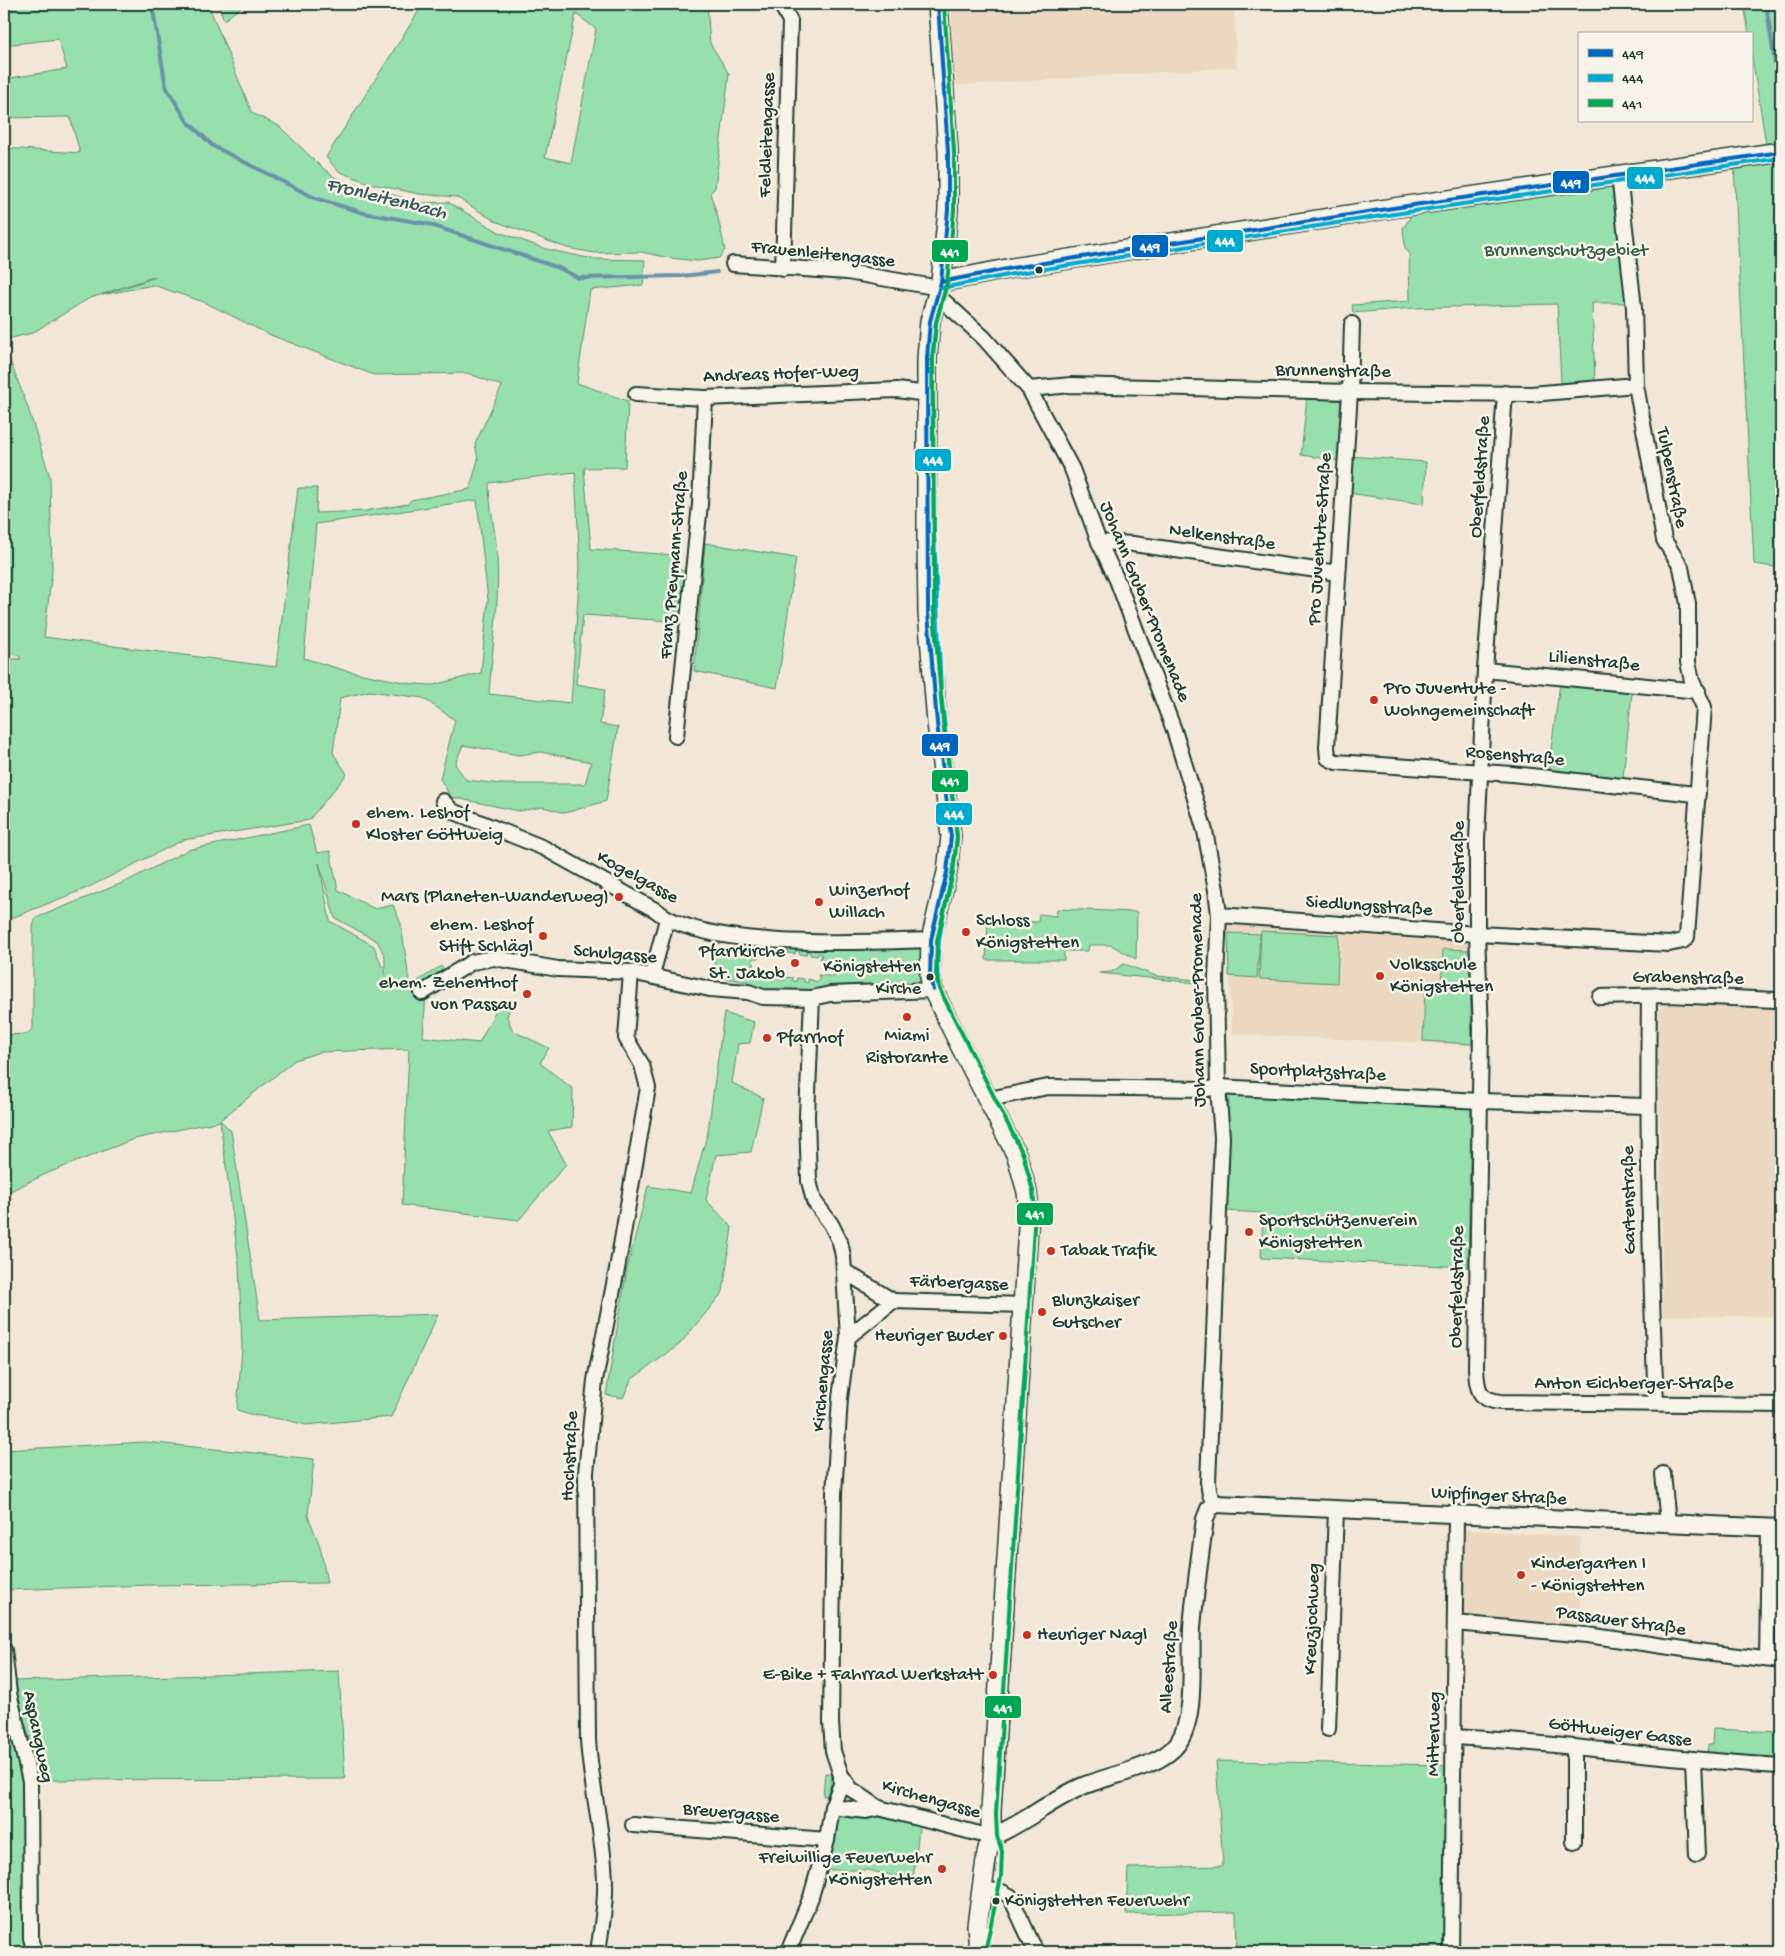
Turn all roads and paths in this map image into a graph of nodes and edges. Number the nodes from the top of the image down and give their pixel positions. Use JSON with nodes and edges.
{"nodes":[{"id":1,"x":780,"y":4,"type":"edge"},
{"id":2,"x":938,"y":4,"type":"edge"},
{"id":3,"x":1779,"y":152,"type":"edge"},
{"id":4,"x":1619,"y":175,"type":"junction"},
{"id":5,"x":733,"y":264,"type":"dead end"},
{"id":6,"x":783,"y":269,"type":"junction"},
{"id":7,"x":939,"y":288,"type":"junction"},
{"id":8,"x":1352,"y":324,"type":"dead end"},
{"id":9,"x":1636,"y":385,"type":"junction"},
{"id":10,"x":1029,"y":389,"type":"junction"},
{"id":11,"x":1350,"y":392,"type":"junction"},
{"id":12,"x":1505,"y":393,"type":"junction"},
{"id":13,"x":636,"y":394,"type":"dead end"},
{"id":14,"x":927,"y":394,"type":"junction"},
{"id":15,"x":705,"y":398,"type":"junction"},
{"id":16,"x":1099,"y":542,"type":"junction"},
{"id":17,"x":1338,"y":573,"type":"junction"},
{"id":18,"x":1485,"y":670,"type":"junction"},
{"id":19,"x":1698,"y":691,"type":"junction"},
{"id":20,"x":676,"y":736,"type":"dead end"},
{"id":21,"x":1328,"y":758,"type":"joint"},
{"id":22,"x":1479,"y":772,"type":"junction"},
{"id":23,"x":1698,"y":793,"type":"junction"},
{"id":24,"x":443,"y":801,"type":"dead end"},
{"id":25,"x":1219,"y":915,"type":"junction"},
{"id":26,"x":667,"y":919,"type":"junction"},
{"id":27,"x":1689,"y":930,"type":"joint"},
{"id":28,"x":1477,"y":934,"type":"junction"},
{"id":29,"x":931,"y":940,"type":"junction"},
{"id":30,"x":631,"y":972,"type":"junction"},
{"id":31,"x":652,"y":976,"type":"junction"},
{"id":32,"x":933,"y":990,"type":"junction"},
{"id":33,"x":422,"y":993,"type":"dead end"},
{"id":34,"x":1600,"y":997,"type":"dead end"},
{"id":35,"x":1649,"y":997,"type":"junction"},
{"id":36,"x":812,"y":998,"type":"junction"},
{"id":37,"x":1776,"y":1000,"type":"dead end"},
{"id":38,"x":1218,"y":1087,"type":"junction"},
{"id":39,"x":989,"y":1099,"type":"junction"},
{"id":40,"x":1480,"y":1101,"type":"junction"},
{"id":41,"x":1647,"y":1106,"type":"junction"},
{"id":42,"x":844,"y":1271,"type":"junction"},
{"id":43,"x":893,"y":1301,"type":"junction"},
{"id":44,"x":1024,"y":1305,"type":"junction"},
{"id":45,"x":848,"y":1337,"type":"junction"},
{"id":46,"x":1486,"y":1400,"type":"joint"},
{"id":47,"x":1656,"y":1402,"type":"junction"},
{"id":48,"x":1781,"y":1404,"type":"edge"},
{"id":49,"x":1663,"y":1474,"type":"dead end"},
{"id":50,"x":1216,"y":1504,"type":"junction"},
{"id":51,"x":1336,"y":1510,"type":"junction"},
{"id":52,"x":1456,"y":1515,"type":"junction"},
{"id":53,"x":1668,"y":1523,"type":"junction"},
{"id":54,"x":1775,"y":1528,"type":"edge"},
{"id":55,"x":1455,"y":1623,"type":"junction"},
{"id":56,"x":4,"y":1650,"type":"edge"},
{"id":57,"x":1774,"y":1660,"type":"edge"},
{"id":58,"x":1328,"y":1728,"type":"dead end"},
{"id":59,"x":1454,"y":1737,"type":"junction"},
{"id":60,"x":1574,"y":1747,"type":"junction"},
{"id":61,"x":1693,"y":1760,"type":"junction"},
{"id":62,"x":1781,"y":1766,"type":"edge"},
{"id":63,"x":842,"y":1775,"type":"junction"},
{"id":64,"x":832,"y":1807,"type":"junction"},
{"id":65,"x":879,"y":1808,"type":"junction"},
{"id":66,"x":633,"y":1825,"type":"dead end"},
{"id":67,"x":991,"y":1837,"type":"junction"},
{"id":68,"x":827,"y":1840,"type":"junction"},
{"id":69,"x":1574,"y":1842,"type":"dead end"},
{"id":70,"x":1697,"y":1855,"type":"dead end"},
{"id":71,"x":988,"y":1890,"type":"junction"},
{"id":72,"x":35,"y":1952,"type":"edge"},
{"id":73,"x":598,"y":1952,"type":"edge"},
{"id":74,"x":788,"y":1952,"type":"edge"},
{"id":75,"x":979,"y":1952,"type":"edge"},
{"id":76,"x":1036,"y":1952,"type":"edge"},
{"id":77,"x":1451,"y":1952,"type":"edge"}],
"edges":[{"from":1,"to":6,"type":"street","name":"Feldleitengasse"},
{"from":2,"to":7,"type":"main road"},
{"from":3,"to":4,"type":"main road"},
{"from":4,"to":7,"type":"main road"},
{"from":4,"to":9,"type":"street","name":"Tulpenstraße"},
{"from":5,"to":6,"type":"street","name":"Frauenleitengasse"},
{"from":6,"to":7,"type":"street","name":"Frauenleitengasse"},
{"from":7,"to":10,"type":"street","name":"Johann Gruber-Promenade"},
{"from":7,"to":14,"type":"main road"},
{"from":8,"to":11,"type":"street","name":"Pro Juventute-Straße"},
{"from":9,"to":12,"type":"street","name":"Brunnenstraße"},
{"from":9,"to":19,"type":"street","name":"Tulpenstraße"},
{"from":10,"to":11,"type":"street","name":"Brunnenstraße"},
{"from":10,"to":16,"type":"street","name":"Johann Gruber-Promenade"},
{"from":11,"to":12,"type":"street","name":"Brunnenstraße"},
{"from":11,"to":17,"type":"street","name":"Pro Juventute-Straße"},
{"from":12,"to":18,"type":"street","name":"Oberfeldstraße"},
{"from":13,"to":15,"type":"street","name":"Andreas Hofer-Weg"},
{"from":14,"to":15,"type":"street","name":"Andreas Hofer-Weg"},
{"from":14,"to":29,"type":"main road"},
{"from":15,"to":20,"type":"street","name":"Franz Preymann-Straße"},
{"from":16,"to":17,"type":"street","name":"Nelkenstraße"},
{"from":16,"to":25,"type":"street","name":"Johann Gruber-Promenade"},
{"from":17,"to":21,"type":"street","name":"Pro Juventute-Straße"},
{"from":18,"to":19,"type":"street","name":"Lilienstraße"},
{"from":18,"to":22,"type":"street","name":"Oberfeldstraße"},
{"from":19,"to":23,"type":"street","name":"Tulpenstraße"},
{"from":21,"to":22,"type":"street","name":"Rosenstraße"},
{"from":22,"to":23,"type":"street","name":"Rosenstraße"},
{"from":22,"to":28,"type":"street","name":"Oberfeldstraße"},
{"from":23,"to":27,"type":"street","name":"Tulpenstraße"},
{"from":24,"to":26,"type":"street","name":"Kogelgasse"},
{"from":25,"to":28,"type":"street","name":"Siedlungsstraße"},
{"from":25,"to":38,"type":"street","name":"Johann Gruber-Promenade"},
{"from":26,"to":29,"type":"street","name":"Kogelgasse"},
{"from":26,"to":31,"type":"street"},
{"from":27,"to":28,"type":"street","name":"Siedlungsstraße"},
{"from":28,"to":40,"type":"street","name":"Oberfeldstraße"},
{"from":29,"to":32,"type":"main road"},
{"from":30,"to":31,"type":"street","name":"Schulgasse"},
{"from":30,"to":33,"type":"street","name":"Schulgasse"},
{"from":30,"to":73,"type":"street","name":"Hochstraße"},
{"from":31,"to":36,"type":"street","name":"Schulgasse"},
{"from":32,"to":36,"type":"street","name":"Schulgasse"},
{"from":32,"to":39,"type":"main road"},
{"from":34,"to":35,"type":"street","name":"Grabenstraße"},
{"from":35,"to":37,"type":"street","name":"Grabenstraße"},
{"from":35,"to":41,"type":"street","name":"Gartenstraße"},
{"from":36,"to":42,"type":"street","name":"Kirchengasse"},
{"from":38,"to":39,"type":"street","name":"Sportplatzstraße"},
{"from":38,"to":40,"type":"street","name":"Sportplatzstraße"},
{"from":38,"to":50,"type":"street","name":"Johann Gruber-Promenade"},
{"from":39,"to":44,"type":"main road"},
{"from":40,"to":41,"type":"street","name":"Sportplatzstraße"},
{"from":40,"to":46,"type":"street","name":"Oberfeldstraße"},
{"from":41,"to":47,"type":"street","name":"Gartenstraße"},
{"from":42,"to":43,"type":"street","name":"Färbergasse"},
{"from":42,"to":45,"type":"street","name":"Kirchengasse"},
{"from":43,"to":44,"type":"street","name":"Färbergasse"},
{"from":43,"to":45,"type":"street","name":"Färbergasse"},
{"from":44,"to":67,"type":"main road"},
{"from":45,"to":63,"type":"street","name":"Kirchengasse"},
{"from":46,"to":47,"type":"street","name":"Anton Eichberger-Straße"},
{"from":47,"to":48,"type":"street","name":"Anton Eichberger-Straße"},
{"from":49,"to":53,"type":"street"},
{"from":50,"to":51,"type":"street","name":"Wipfinger Straße"},
{"from":50,"to":67,"type":"street","name":"Alleestraße"},
{"from":51,"to":52,"type":"street","name":"Wipfinger Straße"},
{"from":51,"to":58,"type":"street","name":"Kreuzjochweg"},
{"from":52,"to":53,"type":"street","name":"Wipfinger Straße"},
{"from":52,"to":55,"type":"street","name":"Mitterweg"},
{"from":53,"to":54,"type":"street","name":"Wipfinger Straße"},
{"from":54,"to":57,"type":"street"},
{"from":55,"to":57,"type":"street","name":"Passauer Straße"},
{"from":55,"to":59,"type":"street","name":"Mitterweg"},
{"from":56,"to":72,"type":"street","name":"Aspangweg"},
{"from":59,"to":60,"type":"street","name":"Göttweiger Gasse"},
{"from":59,"to":77,"type":"street","name":"Mitterweg"},
{"from":60,"to":61,"type":"street","name":"Göttweiger Gasse"},
{"from":60,"to":69,"type":"street"},
{"from":61,"to":62,"type":"street","name":"Göttweiger Gasse"},
{"from":61,"to":70,"type":"street"},
{"from":63,"to":64,"type":"street"},
{"from":63,"to":65,"type":"street","name":"Kirchengasse"},
{"from":64,"to":65,"type":"street"},
{"from":64,"to":68,"type":"street"},
{"from":65,"to":67,"type":"street","name":"Kirchengasse"},
{"from":66,"to":68,"type":"street","name":"Breuergasse"},
{"from":67,"to":71,"type":"main road"},
{"from":68,"to":74,"type":"street"},
{"from":71,"to":75,"type":"main road"},
{"from":71,"to":76,"type":"street"}]}
